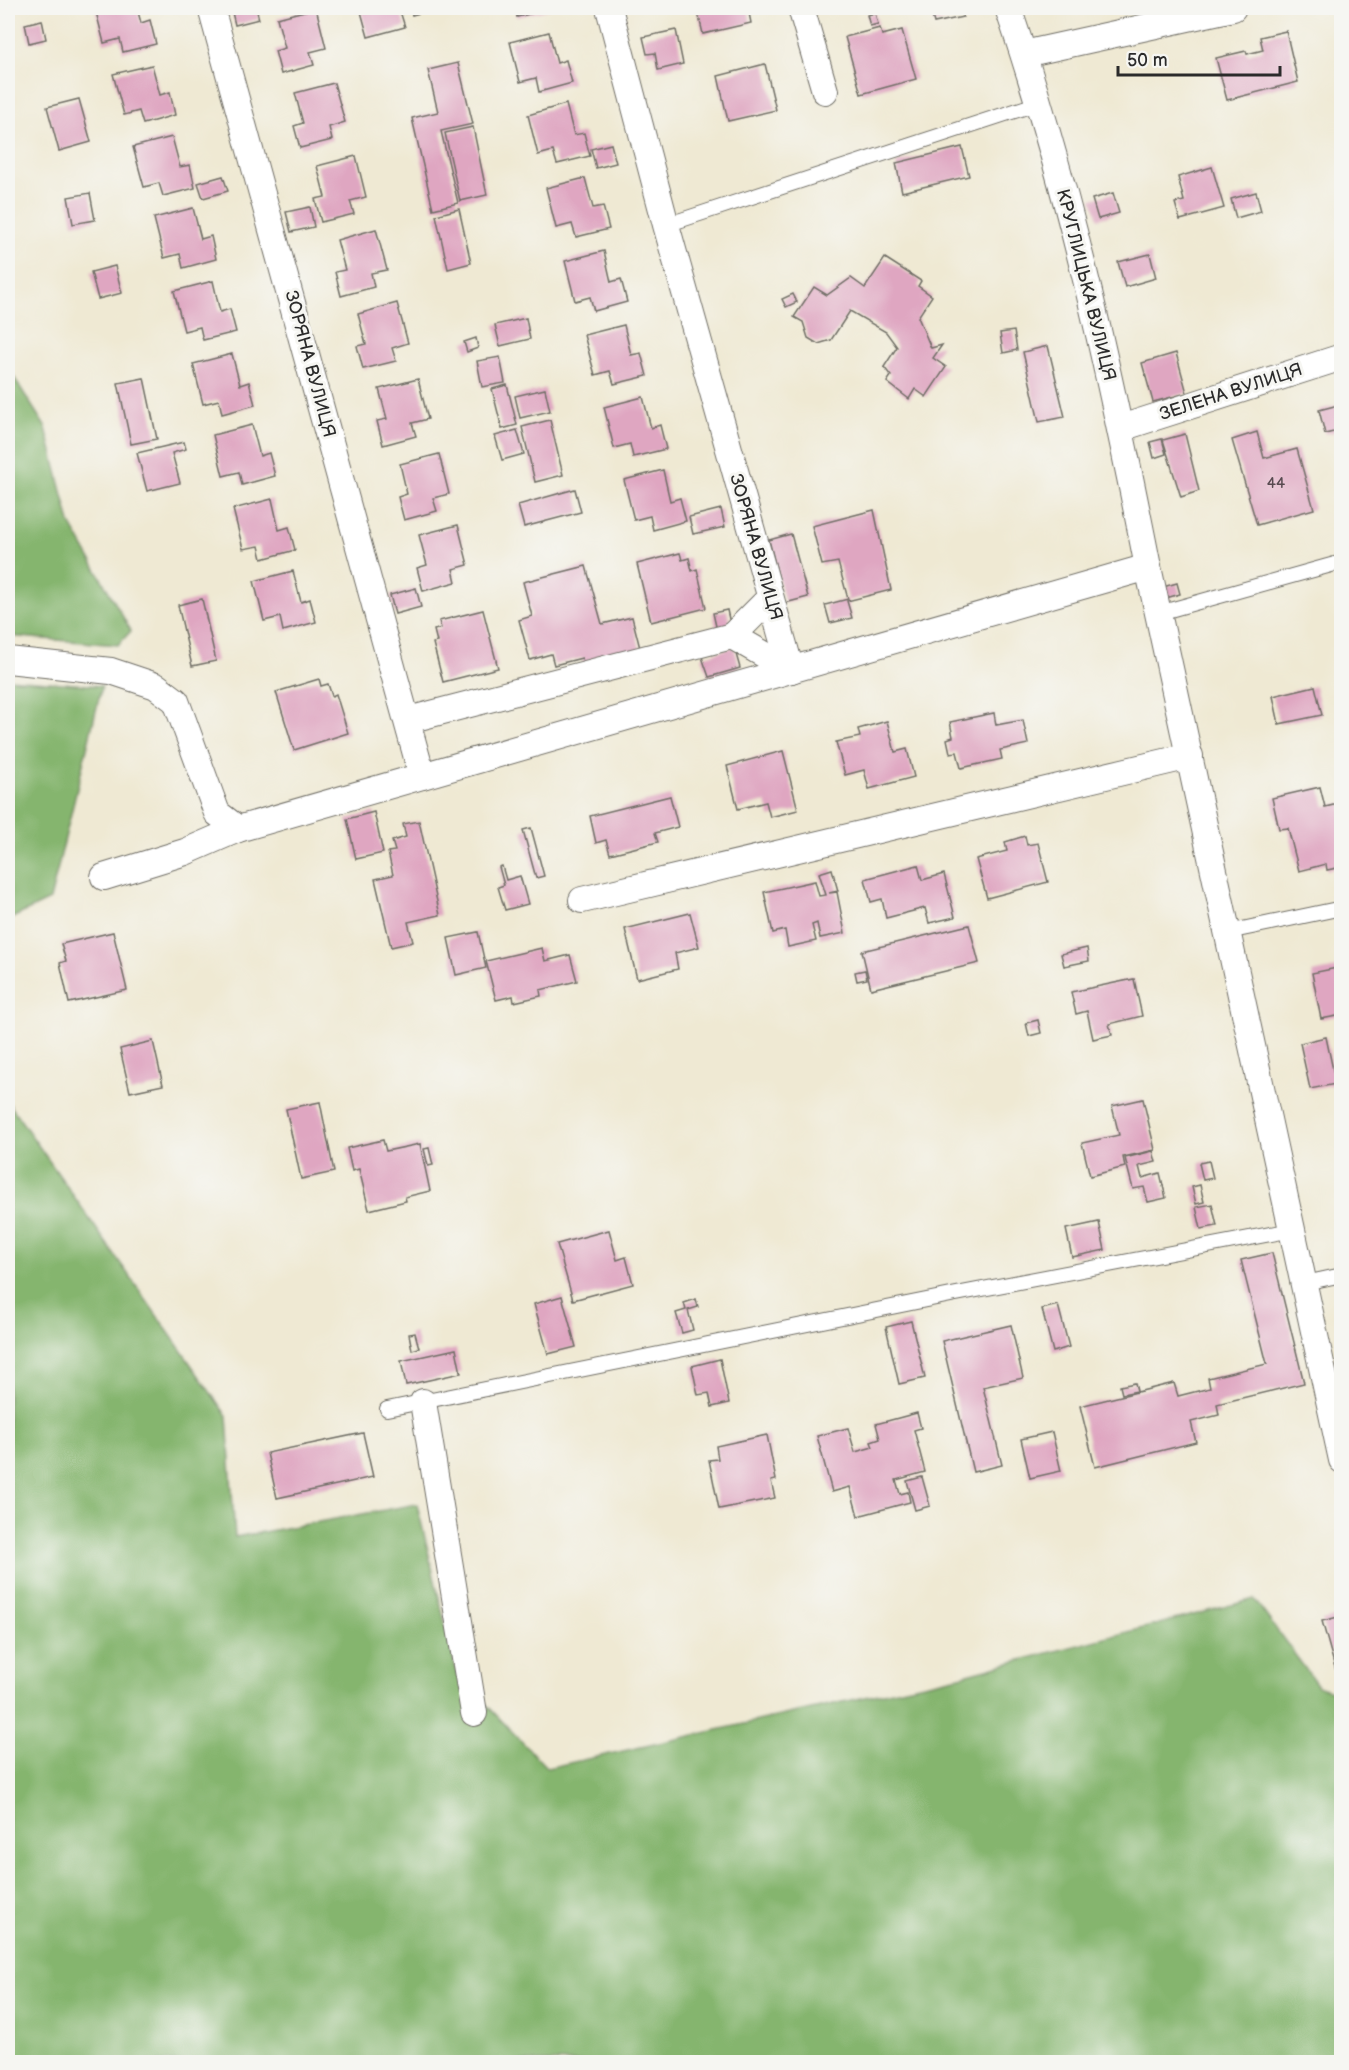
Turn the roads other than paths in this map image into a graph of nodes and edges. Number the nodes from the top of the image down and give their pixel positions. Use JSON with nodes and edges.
{"nodes":[{"id":1,"x":211,"y":8,"type":"edge"},
{"id":2,"x":609,"y":8,"type":"edge"},
{"id":3,"x":801,"y":8,"type":"edge"},
{"id":4,"x":1008,"y":8,"type":"edge"},
{"id":5,"x":1233,"y":8,"type":"edge"},
{"id":6,"x":1024,"y":54,"type":"junction"},
{"id":7,"x":825,"y":92,"type":"dead end"},
{"id":8,"x":1039,"y":103,"type":"junction"},
{"id":9,"x":666,"y":225,"type":"junction"},
{"id":10,"x":1341,"y":357,"type":"edge"},
{"id":11,"x":1121,"y":428,"type":"junction"},
{"id":12,"x":1341,"y":562,"type":"edge"},
{"id":13,"x":1148,"y":567,"type":"junction"},
{"id":14,"x":770,"y":598,"type":"junction"},
{"id":15,"x":1159,"y":613,"type":"junction"},
{"id":16,"x":732,"y":636,"type":"junction"},
{"id":17,"x":8,"y":660,"type":"edge"},
{"id":18,"x":791,"y":670,"type":"junction"},
{"id":19,"x":408,"y":720,"type":"junction"},
{"id":20,"x":1190,"y":756,"type":"junction"},
{"id":21,"x":422,"y":777,"type":"junction"},
{"id":22,"x":238,"y":829,"type":"junction"},
{"id":23,"x":104,"y":877,"type":"dead end"},
{"id":24,"x":582,"y":900,"type":"dead end"},
{"id":25,"x":1341,"y":908,"type":"edge"},
{"id":26,"x":1228,"y":932,"type":"junction"},
{"id":27,"x":1292,"y":1230,"type":"junction"},
{"id":28,"x":1341,"y":1275,"type":"edge"},
{"id":29,"x":1305,"y":1283,"type":"junction"},
{"id":30,"x":423,"y":1402,"type":"junction"},
{"id":31,"x":387,"y":1409,"type":"dead end"},
{"id":32,"x":1341,"y":1460,"type":"edge"},
{"id":33,"x":474,"y":1713,"type":"dead end"}],
"edges":[{"from":1,"to":19,"type":"street","name":"ЗОРЯНА ВУЛИЦЯ"},
{"from":2,"to":9,"type":"street","name":"ЗОРЯНА ВУЛИЦЯ"},
{"from":3,"to":7,"type":"street"},
{"from":4,"to":6,"type":"street","name":"КРУГЛИЦЬКА ВУЛИЦЯ"},
{"from":5,"to":6,"type":"street"},
{"from":6,"to":8,"type":"street","name":"КРУГЛИЦЬКА ВУЛИЦЯ"},
{"from":8,"to":9,"type":"lane"},
{"from":8,"to":11,"type":"street","name":"КРУГЛИЦЬКА ВУЛИЦЯ"},
{"from":9,"to":14,"type":"street","name":"ЗОРЯНА ВУЛИЦЯ"},
{"from":10,"to":11,"type":"street","name":"ЗЕЛЕНА ВУЛИЦЯ"},
{"from":11,"to":13,"type":"street","name":"КРУГЛИЦЬКА ВУЛИЦЯ"},
{"from":12,"to":15,"type":"lane"},
{"from":13,"to":15,"type":"street","name":"КРУГЛИЦЬКА ВУЛИЦЯ"},
{"from":13,"to":18,"type":"street"},
{"from":14,"to":16,"type":"street"},
{"from":14,"to":18,"type":"street","name":"ЗОРЯНА ВУЛИЦЯ"},
{"from":15,"to":20,"type":"street","name":"КРУГЛИЦЬКА ВУЛИЦЯ"},
{"from":16,"to":18,"type":"street"},
{"from":16,"to":19,"type":"street"},
{"from":17,"to":22,"type":"street"},
{"from":18,"to":21,"type":"street"},
{"from":19,"to":21,"type":"street","name":"ЗОРЯНА ВУЛИЦЯ"},
{"from":20,"to":24,"type":"street"},
{"from":20,"to":26,"type":"street","name":"КРУГЛИЦЬКА ВУЛИЦЯ"},
{"from":21,"to":22,"type":"street"},
{"from":22,"to":23,"type":"street"},
{"from":25,"to":26,"type":"lane"},
{"from":26,"to":27,"type":"street","name":"КРУГЛИЦЬКА ВУЛИЦЯ"},
{"from":27,"to":29,"type":"street","name":"КРУГЛИЦЬКА ВУЛИЦЯ"},
{"from":27,"to":30,"type":"lane"},
{"from":28,"to":29,"type":"lane"},
{"from":29,"to":32,"type":"street","name":"КРУГЛИЦЬКА ВУЛИЦЯ"},
{"from":30,"to":31,"type":"lane"},
{"from":30,"to":33,"type":"street"}]}
